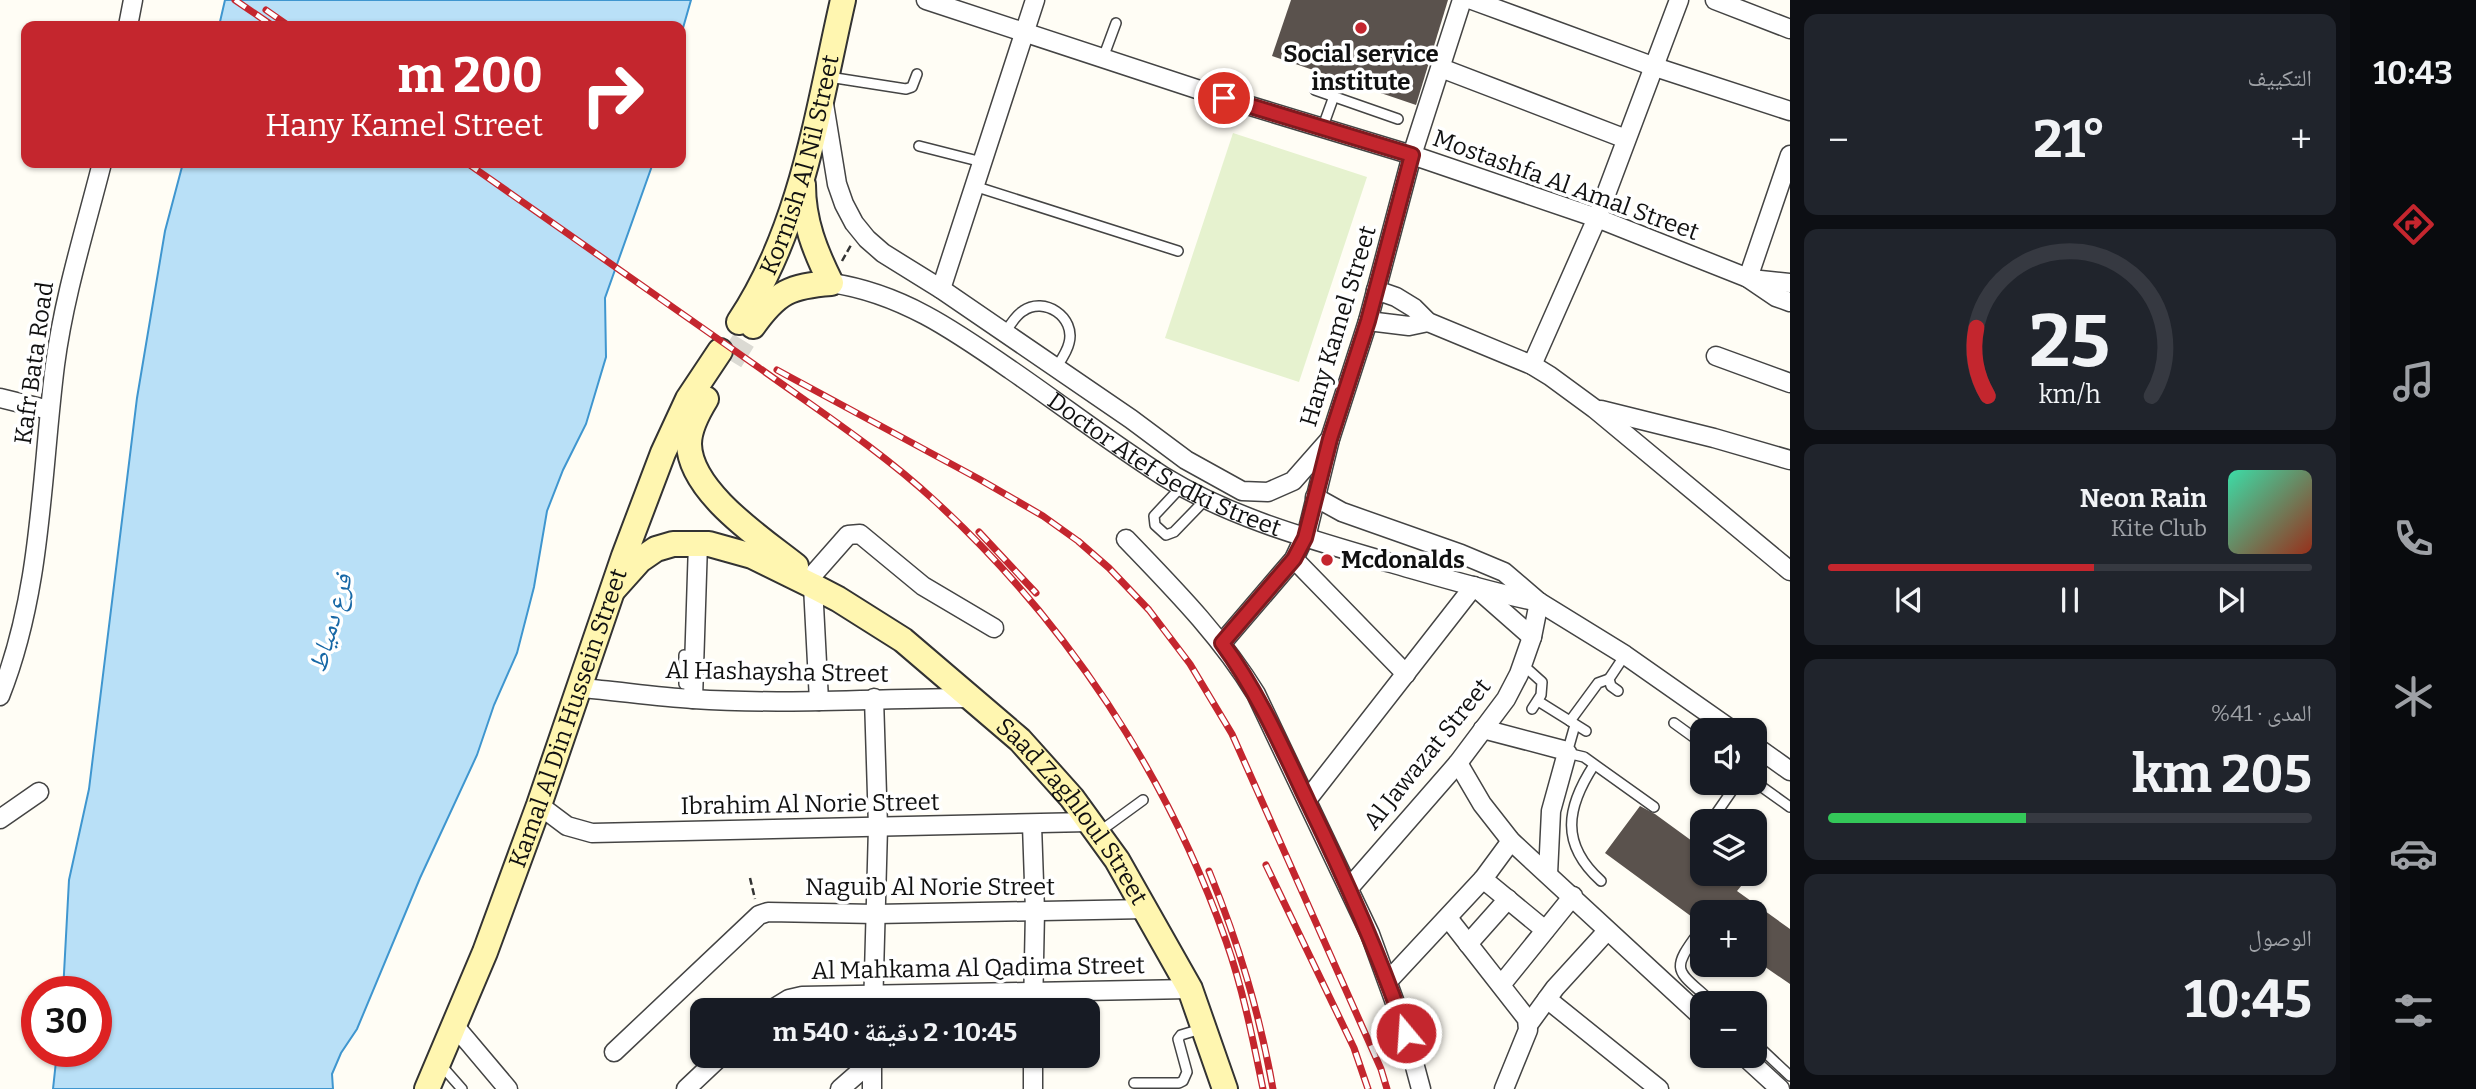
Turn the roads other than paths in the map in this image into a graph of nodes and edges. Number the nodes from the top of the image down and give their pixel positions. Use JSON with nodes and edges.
{"nodes":[{"id":1,"x":133,"y":0,"type":"edge"},
{"id":2,"x":843,"y":0,"type":"edge"},
{"id":3,"x":926,"y":0,"type":"edge"},
{"id":4,"x":1035,"y":0,"type":"edge"},
{"id":5,"x":1462,"y":0,"type":"edge"},
{"id":6,"x":1472,"y":0,"type":"edge"},
{"id":7,"x":1679,"y":0,"type":"edge"},
{"id":8,"x":1715,"y":0,"type":"edge"},
{"id":9,"x":129,"y":21,"type":"edge"},
{"id":10,"x":1115,"y":23,"type":"dead end"},
{"id":11,"x":1790,"y":29,"type":"edge"},
{"id":12,"x":1025,"y":32,"type":"junction"},
{"id":13,"x":1103,"y":58,"type":"junction"},
{"id":14,"x":1655,"y":67,"type":"junction"},
{"id":15,"x":1441,"y":68,"type":"junction"},
{"id":16,"x":917,"y":74,"type":"dead end"},
{"id":17,"x":824,"y":84,"type":"junction"},
{"id":18,"x":1315,"y":90,"type":"dead end"},
{"id":19,"x":1334,"y":96,"type":"junction"},
{"id":20,"x":1790,"y":111,"type":"edge"},
{"id":21,"x":1398,"y":119,"type":"dead end"},
{"id":22,"x":1322,"y":129,"type":"junction"},
{"id":23,"x":1626,"y":139,"type":"junction"},
{"id":24,"x":919,"y":146,"type":"dead end"},
{"id":25,"x":1412,"y":155,"type":"junction"},
{"id":26,"x":1790,"y":155,"type":"edge"},
{"id":27,"x":982,"y":162,"type":"junction"},
{"id":28,"x":101,"y":168,"type":"edge"},
{"id":29,"x":803,"y":170,"type":"junction"},
{"id":30,"x":975,"y":186,"type":"junction"},
{"id":31,"x":1597,"y":218,"type":"junction"},
{"id":32,"x":1178,"y":251,"type":"dead end"},
{"id":33,"x":1748,"y":278,"type":"junction"},
{"id":34,"x":831,"y":283,"type":"junction"},
{"id":35,"x":1790,"y":283,"type":"edge"},
{"id":36,"x":941,"y":289,"type":"junction"},
{"id":37,"x":1376,"y":290,"type":"junction"},
{"id":38,"x":1790,"y":302,"type":"edge"},
{"id":39,"x":1368,"y":321,"type":"junction"},
{"id":40,"x":1429,"y":323,"type":"junction"},
{"id":41,"x":744,"y":326,"type":"joint"},
{"id":42,"x":1004,"y":333,"type":"junction"},
{"id":43,"x":726,"y":356,"type":"joint"},
{"id":44,"x":1716,"y":356,"type":"dead end"},
{"id":45,"x":1532,"y":365,"type":"junction"},
{"id":46,"x":1056,"y":368,"type":"junction"},
{"id":47,"x":1790,"y":383,"type":"edge"},
{"id":48,"x":0,"y":398,"type":"edge"},
{"id":49,"x":1595,"y":409,"type":"junction"},
{"id":50,"x":49,"y":410,"type":"junction"},
{"id":51,"x":1330,"y":439,"type":"junction"},
{"id":52,"x":1790,"y":460,"type":"edge"},
{"id":53,"x":1222,"y":482,"type":"junction"},
{"id":54,"x":1182,"y":486,"type":"junction"},
{"id":55,"x":1315,"y":497,"type":"junction"},
{"id":56,"x":1206,"y":499,"type":"junction"},
{"id":57,"x":1305,"y":538,"type":"junction"},
{"id":58,"x":1126,"y":539,"type":"dead end"},
{"id":59,"x":698,"y":543,"type":"junction"},
{"id":60,"x":1294,"y":559,"type":"junction"},
{"id":61,"x":1790,"y":571,"type":"edge"},
{"id":62,"x":812,"y":582,"type":"junction"},
{"id":63,"x":1474,"y":586,"type":"junction"},
{"id":64,"x":614,"y":589,"type":"junction"},
{"id":65,"x":1539,"y":602,"type":"junction"},
{"id":66,"x":994,"y":628,"type":"dead end"},
{"id":67,"x":1532,"y":636,"type":"junction"},
{"id":68,"x":1222,"y":643,"type":"junction"},
{"id":69,"x":684,"y":655,"type":"dead end"},
{"id":70,"x":1625,"y":655,"type":"junction"},
{"id":71,"x":1522,"y":664,"type":"junction"},
{"id":72,"x":1406,"y":674,"type":"junction"},
{"id":73,"x":1608,"y":679,"type":"junction"},
{"id":74,"x":689,"y":682,"type":"junction"},
{"id":75,"x":581,"y":688,"type":"junction"},
{"id":76,"x":1618,"y":691,"type":"dead end"},
{"id":77,"x":0,"y":696,"type":"edge"},
{"id":78,"x":874,"y":698,"type":"junction"},
{"id":79,"x":973,"y":698,"type":"junction"},
{"id":80,"x":819,"y":701,"type":"junction"},
{"id":81,"x":1715,"y":718,"type":"edge"},
{"id":82,"x":1573,"y":723,"type":"junction"},
{"id":83,"x":1674,"y":723,"type":"dead end"},
{"id":84,"x":1483,"y":729,"type":"junction"},
{"id":85,"x":1586,"y":731,"type":"dead end"},
{"id":86,"x":1690,"y":735,"type":"edge"},
{"id":87,"x":1567,"y":753,"type":"junction"},
{"id":88,"x":1767,"y":755,"type":"edge"},
{"id":89,"x":1458,"y":763,"type":"junction"},
{"id":90,"x":1594,"y":765,"type":"junction"},
{"id":91,"x":1790,"y":771,"type":"edge"},
{"id":92,"x":1767,"y":791,"type":"edge"},
{"id":93,"x":39,"y":792,"type":"dead end"},
{"id":94,"x":1143,"y":800,"type":"dead end"},
{"id":95,"x":1307,"y":800,"type":"junction"},
{"id":96,"x":539,"y":805,"type":"junction"},
{"id":97,"x":1654,"y":807,"type":"dead end"},
{"id":98,"x":1790,"y":807,"type":"edge"},
{"id":99,"x":0,"y":819,"type":"edge"},
{"id":100,"x":1032,"y":825,"type":"junction"},
{"id":101,"x":878,"y":827,"type":"junction"},
{"id":102,"x":1093,"y":827,"type":"junction"},
{"id":103,"x":1511,"y":841,"type":"junction"},
{"id":104,"x":1548,"y":874,"type":"junction"},
{"id":105,"x":1483,"y":879,"type":"junction"},
{"id":106,"x":1601,"y":881,"type":"dead end"},
{"id":107,"x":1349,"y":888,"type":"junction"},
{"id":108,"x":1573,"y":896,"type":"junction"},
{"id":109,"x":1508,"y":899,"type":"junction"},
{"id":110,"x":1146,"y":909,"type":"junction"},
{"id":111,"x":1035,"y":911,"type":"junction"},
{"id":112,"x":876,"y":914,"type":"junction"},
{"id":113,"x":1448,"y":918,"type":"junction"},
{"id":114,"x":1545,"y":930,"type":"junction"},
{"id":115,"x":1607,"y":931,"type":"junction"},
{"id":116,"x":1468,"y":944,"type":"junction"},
{"id":117,"x":1690,"y":945,"type":"edge"},
{"id":118,"x":1388,"y":981,"type":"junction"},
{"id":119,"x":1501,"y":985,"type":"junction"},
{"id":120,"x":1190,"y":989,"type":"junction"},
{"id":121,"x":1700,"y":991,"type":"edge"},
{"id":122,"x":793,"y":998,"type":"edge"},
{"id":123,"x":826,"y":998,"type":"edge"},
{"id":124,"x":873,"y":998,"type":"edge"},
{"id":125,"x":1033,"y":998,"type":"edge"},
{"id":126,"x":1072,"y":998,"type":"edge"},
{"id":127,"x":1547,"y":999,"type":"junction"},
{"id":128,"x":1690,"y":1006,"type":"edge"},
{"id":129,"x":454,"y":1025,"type":"junction"},
{"id":130,"x":1528,"y":1025,"type":"junction"},
{"id":131,"x":1206,"y":1028,"type":"junction"},
{"id":132,"x":614,"y":1052,"type":"dead end"},
{"id":133,"x":438,"y":1062,"type":"junction"},
{"id":134,"x":1767,"y":1062,"type":"edge"},
{"id":135,"x":709,"y":1068,"type":"edge"},
{"id":136,"x":861,"y":1068,"type":"edge"},
{"id":137,"x":872,"y":1068,"type":"edge"},
{"id":138,"x":1033,"y":1068,"type":"edge"},
{"id":139,"x":1759,"y":1068,"type":"edge"},
{"id":140,"x":1134,"y":1083,"type":"dead end"},
{"id":141,"x":1781,"y":1085,"type":"edge"},
{"id":142,"x":427,"y":1089,"type":"edge"},
{"id":143,"x":462,"y":1089,"type":"edge"},
{"id":144,"x":508,"y":1089,"type":"edge"},
{"id":145,"x":687,"y":1089,"type":"edge"},
{"id":146,"x":839,"y":1089,"type":"edge"},
{"id":147,"x":872,"y":1089,"type":"edge"},
{"id":148,"x":1033,"y":1089,"type":"edge"},
{"id":149,"x":1225,"y":1089,"type":"edge"},
{"id":150,"x":1421,"y":1089,"type":"edge"},
{"id":151,"x":1504,"y":1089,"type":"edge"},
{"id":152,"x":1659,"y":1089,"type":"edge"}],
"edges":[{"from":1,"to":9,"type":"street"},
{"from":2,"to":17,"type":"main road","name":"Kornish Al Nil Street"},
{"from":3,"to":12,"type":"street","name":"Mostashfa Al Amal Street"},
{"from":4,"to":12,"type":"street"},
{"from":5,"to":15,"type":"street","name":"Hany Kamel Street"},
{"from":6,"to":14,"type":"street"},
{"from":7,"to":14,"type":"street"},
{"from":8,"to":11,"type":"street"},
{"from":10,"to":13,"type":"lane"},
{"from":12,"to":13,"type":"street","name":"Mostashfa Al Amal Street"},
{"from":12,"to":27,"type":"street"},
{"from":13,"to":22,"type":"street","name":"Mostashfa Al Amal Street"},
{"from":14,"to":20,"type":"street"},
{"from":14,"to":23,"type":"street"},
{"from":15,"to":23,"type":"street"},
{"from":15,"to":25,"type":"street","name":"Hany Kamel Street"},
{"from":16,"to":17,"type":"lane"},
{"from":17,"to":29,"type":"main road","name":"Kornish Al Nil Street"},
{"from":17,"to":36,"type":"street","name":"Doctor Atef Sedki Street"},
{"from":18,"to":19,"type":"lane"},
{"from":19,"to":21,"type":"lane"},
{"from":19,"to":22,"type":"lane"},
{"from":22,"to":25,"type":"street","name":"Mostashfa Al Amal Street"},
{"from":23,"to":31,"type":"street"},
{"from":24,"to":27,"type":"lane"},
{"from":25,"to":31,"type":"street","name":"Mostashfa Al Amal Street"},
{"from":25,"to":37,"type":"street","name":"Hany Kamel Street"},
{"from":26,"to":33,"type":"street"},
{"from":27,"to":30,"type":"street"},
{"from":28,"to":50,"type":"street","name":"Kafr Bata Road"},
{"from":29,"to":34,"type":"main road"},
{"from":29,"to":41,"type":"main road","name":"Kornish Al Nil Street"},
{"from":30,"to":32,"type":"lane"},
{"from":30,"to":36,"type":"street"},
{"from":31,"to":33,"type":"street","name":"Mostashfa Al Amal Street"},
{"from":31,"to":45,"type":"street"},
{"from":33,"to":35,"type":"street","name":"Mostashfa Al Amal Street"},
{"from":33,"to":38,"type":"street","name":"Mostashfa Al Amal Street"},
{"from":34,"to":41,"type":"main road","name":"Doctor Atef Sedki Street"},
{"from":34,"to":54,"type":"street","name":"Doctor Atef Sedki Street"},
{"from":36,"to":42,"type":"street","name":"Doctor Atef Sedki Street"},
{"from":37,"to":39,"type":"street","name":"Hany Kamel Street"},
{"from":37,"to":40,"type":"street"},
{"from":39,"to":40,"type":"street"},
{"from":39,"to":51,"type":"street","name":"Hany Kamel Street"},
{"from":40,"to":45,"type":"street"},
{"from":42,"to":46,"type":"street","name":"Doctor Atef Sedki Street"},
{"from":42,"to":46,"type":"lane"},
{"from":43,"to":62,"type":"main road","name":"Saad Zaghloul Street"},
{"from":43,"to":64,"type":"main road","name":"Kamal Al Din Hussein Street"},
{"from":44,"to":47,"type":"street"},
{"from":45,"to":49,"type":"street"},
{"from":46,"to":53,"type":"street","name":"Doctor Atef Sedki Street"},
{"from":48,"to":50,"type":"street"},
{"from":49,"to":52,"type":"street"},
{"from":49,"to":61,"type":"street"},
{"from":50,"to":77,"type":"street","name":"Kafr Bata Road"},
{"from":51,"to":53,"type":"street","name":"Doctor Atef Sedki Street"},
{"from":51,"to":55,"type":"street","name":"Hany Kamel Street"},
{"from":53,"to":56,"type":"street"},
{"from":54,"to":56,"type":"street","name":"Doctor Atef Sedki Street"},
{"from":54,"to":56,"type":"lane"},
{"from":55,"to":57,"type":"street","name":"Hany Kamel Street"},
{"from":55,"to":65,"type":"street","name":"Doctor Atef Sedki Street"},
{"from":56,"to":57,"type":"street","name":"Doctor Atef Sedki Street"},
{"from":57,"to":60,"type":"street","name":"Hany Kamel Street"},
{"from":57,"to":63,"type":"street","name":"Doctor Atef Sedki Street"},
{"from":58,"to":68,"type":"street"},
{"from":59,"to":62,"type":"main road","name":"Saad Zaghloul Street"},
{"from":59,"to":64,"type":"main road","name":"Saad Zaghloul Street"},
{"from":59,"to":74,"type":"street"},
{"from":60,"to":68,"type":"street","name":"Hany Kamel Street"},
{"from":60,"to":72,"type":"street"},
{"from":62,"to":66,"type":"street"},
{"from":62,"to":79,"type":"main road","name":"Saad Zaghloul Street"},
{"from":62,"to":80,"type":"street"},
{"from":63,"to":65,"type":"street","name":"Doctor Atef Sedki Street"},
{"from":63,"to":67,"type":"street"},
{"from":63,"to":72,"type":"street"},
{"from":64,"to":75,"type":"main road","name":"Kamal Al Din Hussein Street"},
{"from":65,"to":67,"type":"street","name":"Al Jawazat Street"},
{"from":65,"to":70,"type":"street"},
{"from":67,"to":71,"type":"street","name":"Al Jawazat Street"},
{"from":68,"to":95,"type":"street"},
{"from":69,"to":74,"type":"lane"},
{"from":70,"to":73,"type":"lane"},
{"from":70,"to":81,"type":"street"},
{"from":71,"to":82,"type":"lane"},
{"from":71,"to":84,"type":"street","name":"Al Jawazat Street"},
{"from":72,"to":95,"type":"street"},
{"from":73,"to":76,"type":"lane"},
{"from":73,"to":82,"type":"lane"},
{"from":74,"to":75,"type":"street","name":"Al Hashaysha Street"},
{"from":74,"to":80,"type":"street","name":"Al Hashaysha Street"},
{"from":75,"to":96,"type":"main road","name":"Kamal Al Din Hussein Street"},
{"from":78,"to":79,"type":"street","name":"Al Hashaysha Street"},
{"from":78,"to":80,"type":"street","name":"Al Hashaysha Street"},
{"from":78,"to":101,"type":"street"},
{"from":79,"to":102,"type":"main road","name":"Saad Zaghloul Street"},
{"from":82,"to":85,"type":"lane"},
{"from":82,"to":87,"type":"lane"},
{"from":83,"to":86,"type":"lane"},
{"from":84,"to":87,"type":"street"},
{"from":84,"to":89,"type":"street","name":"Al Jawazat Street"},
{"from":87,"to":90,"type":"lane"},
{"from":87,"to":104,"type":"street"},
{"from":88,"to":91,"type":"street"},
{"from":89,"to":103,"type":"street"},
{"from":89,"to":107,"type":"street","name":"Al Jawazat Street"},
{"from":90,"to":97,"type":"lane"},
{"from":90,"to":106,"type":"lane"},
{"from":92,"to":98,"type":"lane"},
{"from":93,"to":99,"type":"street"},
{"from":94,"to":102,"type":"lane"},
{"from":95,"to":107,"type":"street"},
{"from":96,"to":101,"type":"street","name":"Ibrahim Al Norie Street"},
{"from":96,"to":129,"type":"main road","name":"Kamal Al Din Hussein Street"},
{"from":100,"to":101,"type":"street","name":"Ibrahim Al Norie Street"},
{"from":100,"to":102,"type":"street","name":"Ibrahim Al Norie Street"},
{"from":100,"to":111,"type":"street"},
{"from":101,"to":112,"type":"street"},
{"from":102,"to":110,"type":"main road","name":"Saad Zaghloul Street"},
{"from":103,"to":104,"type":"street"},
{"from":103,"to":105,"type":"street"},
{"from":104,"to":108,"type":"street"},
{"from":105,"to":109,"type":"street"},
{"from":105,"to":113,"type":"street"},
{"from":107,"to":118,"type":"street"},
{"from":108,"to":114,"type":"street"},
{"from":108,"to":115,"type":"street"},
{"from":109,"to":114,"type":"street"},
{"from":109,"to":116,"type":"street"},
{"from":110,"to":111,"type":"street","name":"Naguib Al Norie Street"},
{"from":110,"to":120,"type":"main road","name":"Saad Zaghloul Street"},
{"from":111,"to":112,"type":"street","name":"Naguib Al Norie Street"},
{"from":111,"to":125,"type":"street"},
{"from":112,"to":124,"type":"street"},
{"from":112,"to":132,"type":"street","name":"Naguib Al Norie Street"},
{"from":113,"to":116,"type":"street"},
{"from":113,"to":118,"type":"street"},
{"from":114,"to":119,"type":"street"},
{"from":115,"to":127,"type":"street"},
{"from":115,"to":128,"type":"street"},
{"from":116,"to":119,"type":"street"},
{"from":117,"to":121,"type":"lane"},
{"from":118,"to":150,"type":"street"},
{"from":119,"to":130,"type":"street"},
{"from":120,"to":126,"type":"street","name":"Al Mahkama Al Qadima Street"},
{"from":120,"to":131,"type":"main road","name":"Saad Zaghloul Street"},
{"from":122,"to":123,"type":"street","name":"Al Mahkama Al Qadima Street"},
{"from":127,"to":130,"type":"street"},
{"from":127,"to":152,"type":"street"},
{"from":129,"to":133,"type":"main road","name":"Kamal Al Din Hussein Street"},
{"from":129,"to":144,"type":"street"},
{"from":130,"to":151,"type":"street"},
{"from":131,"to":140,"type":"lane"},
{"from":131,"to":149,"type":"main road","name":"Saad Zaghloul Street"},
{"from":133,"to":142,"type":"main road","name":"Kamal Al Din Hussein Street"},
{"from":133,"to":143,"type":"lane"},
{"from":134,"to":141,"type":"lane"},
{"from":135,"to":145,"type":"street"},
{"from":136,"to":146,"type":"street"},
{"from":137,"to":147,"type":"street"},
{"from":138,"to":148,"type":"street"},
{"from":139,"to":141,"type":"street"}]}
